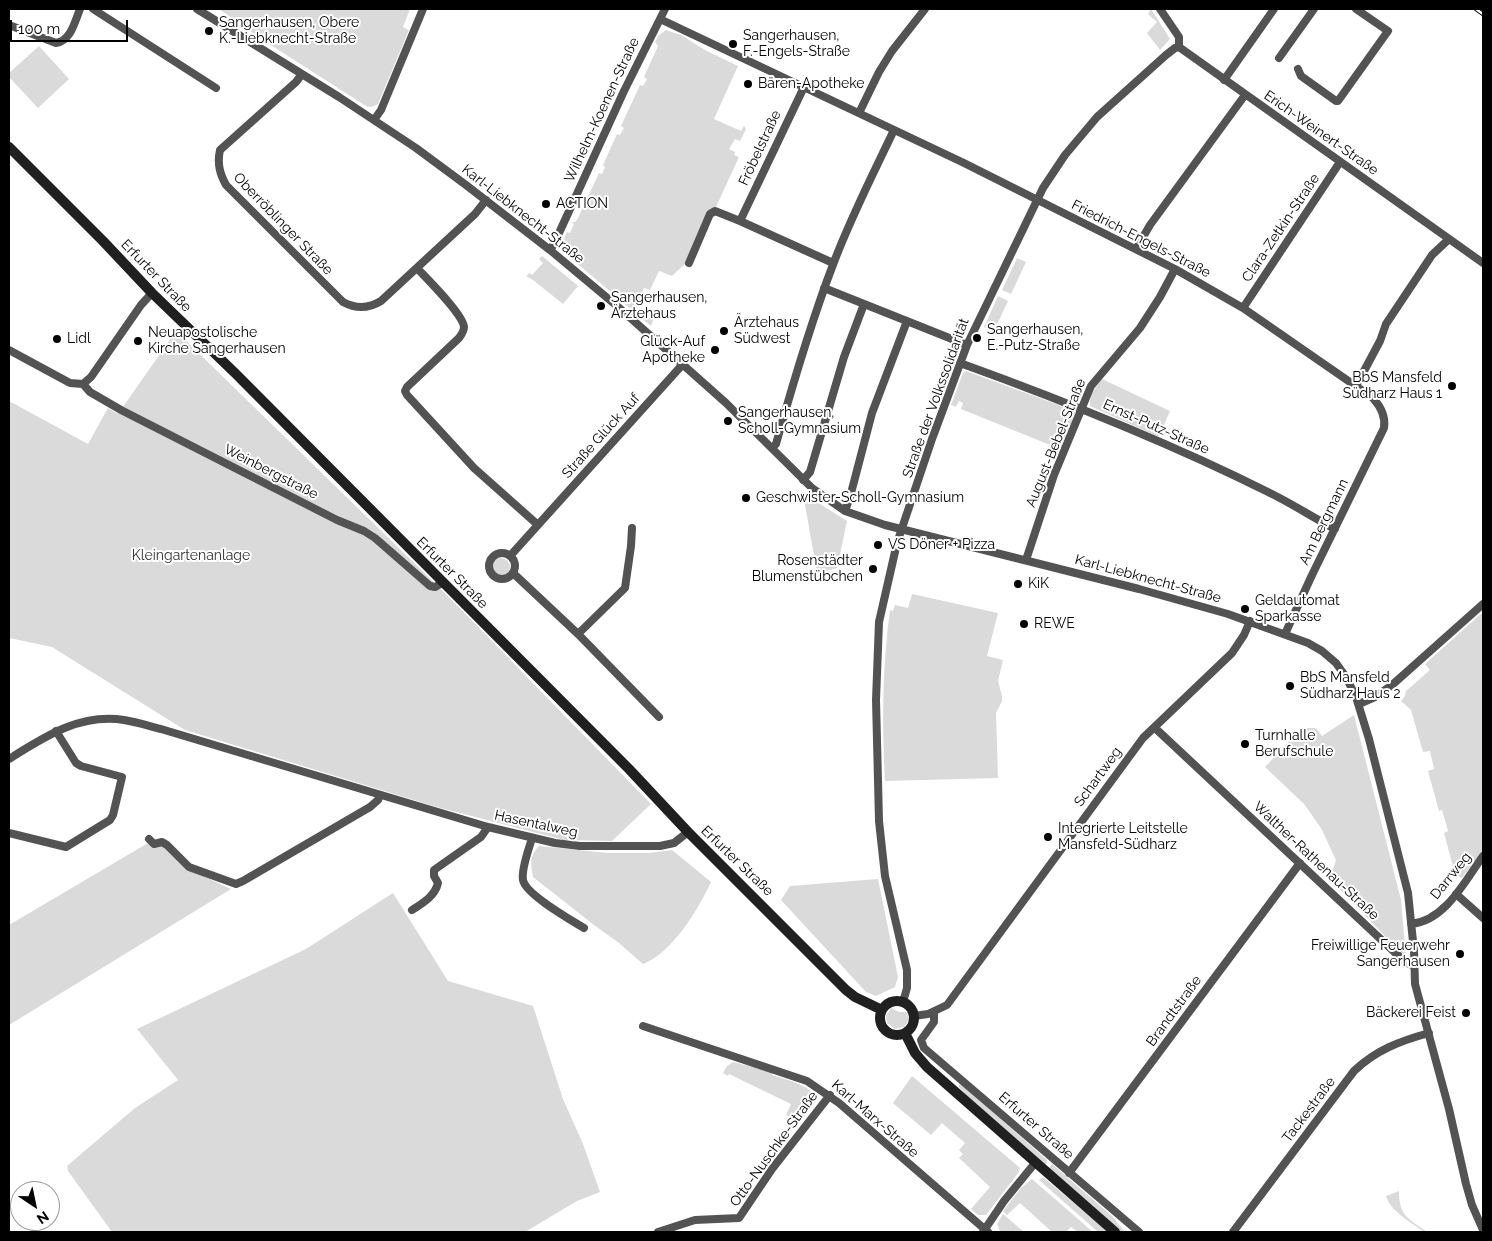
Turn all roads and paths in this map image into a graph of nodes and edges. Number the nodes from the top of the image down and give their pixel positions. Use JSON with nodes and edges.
{"nodes":[{"id":1,"x":80,"y":9,"type":"edge"},
{"id":2,"x":93,"y":9,"type":"edge"},
{"id":3,"x":197,"y":9,"type":"edge"},
{"id":4,"x":424,"y":9,"type":"edge"},
{"id":5,"x":665,"y":9,"type":"edge"},
{"id":6,"x":925,"y":9,"type":"edge"},
{"id":7,"x":1160,"y":9,"type":"edge"},
{"id":8,"x":1274,"y":9,"type":"edge"},
{"id":9,"x":1314,"y":9,"type":"edge"},
{"id":10,"x":1356,"y":9,"type":"edge"},
{"id":11,"x":660,"y":19,"type":"junction"},
{"id":12,"x":9,"y":26,"type":"edge"},
{"id":13,"x":1179,"y":47,"type":"junction"},
{"id":14,"x":1279,"y":58,"type":"dead end"},
{"id":15,"x":1298,"y":69,"type":"dead end"},
{"id":16,"x":302,"y":74,"type":"junction"},
{"id":17,"x":1224,"y":80,"type":"junction"},
{"id":18,"x":804,"y":87,"type":"junction"},
{"id":19,"x":216,"y":88,"type":"dead end"},
{"id":20,"x":1245,"y":95,"type":"junction"},
{"id":21,"x":859,"y":113,"type":"junction"},
{"id":22,"x":374,"y":120,"type":"junction"},
{"id":23,"x":894,"y":130,"type":"junction"},
{"id":24,"x":9,"y":146,"type":"edge"},
{"id":25,"x":1340,"y":162,"type":"junction"},
{"id":26,"x":486,"y":200,"type":"junction"},
{"id":27,"x":1036,"y":200,"type":"junction"},
{"id":28,"x":740,"y":221,"type":"junction"},
{"id":29,"x":1449,"y":239,"type":"junction"},
{"id":30,"x":1136,"y":249,"type":"junction"},
{"id":31,"x":550,"y":250,"type":"junction"},
{"id":32,"x":689,"y":263,"type":"dead end"},
{"id":33,"x":833,"y":263,"type":"junction"},
{"id":34,"x":1483,"y":263,"type":"edge"},
{"id":35,"x":416,"y":268,"type":"junction"},
{"id":36,"x":1175,"y":270,"type":"junction"},
{"id":37,"x":824,"y":288,"type":"junction"},
{"id":38,"x":152,"y":293,"type":"junction"},
{"id":39,"x":864,"y":304,"type":"junction"},
{"id":40,"x":1243,"y":308,"type":"junction"},
{"id":41,"x":907,"y":321,"type":"junction"},
{"id":42,"x":966,"y":345,"type":"junction"},
{"id":43,"x":9,"y":350,"type":"edge"},
{"id":44,"x":960,"y":363,"type":"junction"},
{"id":45,"x":683,"y":364,"type":"junction"},
{"id":46,"x":83,"y":384,"type":"junction"},
{"id":47,"x":1356,"y":386,"type":"junction"},
{"id":48,"x":1082,"y":408,"type":"junction"},
{"id":49,"x":1385,"y":422,"type":"joint"},
{"id":50,"x":772,"y":448,"type":"junction"},
{"id":51,"x":803,"y":480,"type":"junction"},
{"id":52,"x":845,"y":511,"type":"junction"},
{"id":53,"x":538,"y":525,"type":"junction"},
{"id":54,"x":632,"y":528,"type":"dead end"},
{"id":55,"x":1335,"y":528,"type":"junction"},
{"id":56,"x":902,"y":529,"type":"junction"},
{"id":57,"x":510,"y":556,"type":"junction"},
{"id":58,"x":1026,"y":560,"type":"junction"},
{"id":59,"x":513,"y":573,"type":"junction"},
{"id":60,"x":442,"y":583,"type":"junction"},
{"id":61,"x":1483,"y":604,"type":"edge"},
{"id":62,"x":1250,"y":621,"type":"junction"},
{"id":63,"x":578,"y":634,"type":"junction"},
{"id":64,"x":1286,"y":634,"type":"junction"},
{"id":65,"x":1359,"y":704,"type":"junction"},
{"id":66,"x":659,"y":717,"type":"dead end"},
{"id":67,"x":1155,"y":728,"type":"junction"},
{"id":68,"x":56,"y":731,"type":"junction"},
{"id":69,"x":9,"y":759,"type":"edge"},
{"id":70,"x":380,"y":794,"type":"junction"},
{"id":71,"x":488,"y":827,"type":"junction"},
{"id":72,"x":688,"y":832,"type":"junction"},
{"id":73,"x":9,"y":833,"type":"edge"},
{"id":74,"x":532,"y":838,"type":"junction"},
{"id":75,"x":149,"y":839,"type":"dead end"},
{"id":76,"x":1483,"y":856,"type":"edge"},
{"id":77,"x":1300,"y":863,"type":"junction"},
{"id":78,"x":1456,"y":894,"type":"junction"},
{"id":79,"x":412,"y":910,"type":"dead end"},
{"id":80,"x":1483,"y":918,"type":"edge"},
{"id":81,"x":1411,"y":924,"type":"junction"},
{"id":82,"x":584,"y":928,"type":"dead end"},
{"id":83,"x":1414,"y":964,"type":"junction"},
{"id":84,"x":903,"y":1002,"type":"junction"},
{"id":85,"x":882,"y":1010,"type":"junction"},
{"id":86,"x":934,"y":1012,"type":"junction"},
{"id":87,"x":914,"y":1016,"type":"junction"},
{"id":88,"x":643,"y":1026,"type":"dead end"},
{"id":89,"x":905,"y":1033,"type":"junction"},
{"id":90,"x":1428,"y":1033,"type":"junction"},
{"id":91,"x":830,"y":1095,"type":"junction"},
{"id":92,"x":1035,"y":1163,"type":"junction"},
{"id":93,"x":1068,"y":1173,"type":"junction"},
{"id":94,"x":1483,"y":1230,"type":"edge"},
{"id":95,"x":985,"y":1231,"type":"edge"},
{"id":96,"x":658,"y":1232,"type":"edge"},
{"id":97,"x":1115,"y":1232,"type":"edge"},
{"id":98,"x":1139,"y":1232,"type":"edge"},
{"id":99,"x":1233,"y":1232,"type":"edge"}],
"edges":[{"from":1,"to":12,"type":"street"},
{"from":2,"to":19,"type":"street"},
{"from":3,"to":16,"type":"street","name":"Karl-Liebknecht-Straße"},
{"from":4,"to":22,"type":"street"},
{"from":5,"to":11,"type":"street","name":"Wilhelm-Koenen-Straße"},
{"from":6,"to":21,"type":"street"},
{"from":7,"to":13,"type":"street"},
{"from":8,"to":17,"type":"street"},
{"from":9,"to":14,"type":"street"},
{"from":10,"to":15,"type":"street"},
{"from":11,"to":18,"type":"street","name":"Friedrich-Engels-Straße"},
{"from":11,"to":31,"type":"street","name":"Wilhelm-Koenen-Straße"},
{"from":13,"to":17,"type":"street","name":"Erich-Weinert-Straße"},
{"from":13,"to":27,"type":"street","name":"Straße der Volkssolidarität"},
{"from":16,"to":22,"type":"street","name":"Karl-Liebknecht-Straße"},
{"from":16,"to":35,"type":"street","name":"Oberröblinger Straße"},
{"from":17,"to":20,"type":"street","name":"Erich-Weinert-Straße"},
{"from":18,"to":21,"type":"street","name":"Friedrich-Engels-Straße"},
{"from":18,"to":28,"type":"street","name":"Fröbelstraße"},
{"from":20,"to":25,"type":"street","name":"Erich-Weinert-Straße"},
{"from":20,"to":30,"type":"street"},
{"from":21,"to":23,"type":"street","name":"Friedrich-Engels-Straße"},
{"from":22,"to":26,"type":"street","name":"Karl-Liebknecht-Straße"},
{"from":23,"to":27,"type":"street","name":"Friedrich-Engels-Straße"},
{"from":23,"to":33,"type":"street"},
{"from":24,"to":38,"type":"main road","name":"Erfurter Straße"},
{"from":25,"to":29,"type":"street","name":"Erich-Weinert-Straße"},
{"from":25,"to":40,"type":"street","name":"Clara-Zetkin-Straße"},
{"from":26,"to":31,"type":"street","name":"Karl-Liebknecht-Straße"},
{"from":26,"to":35,"type":"street","name":"Oberröblinger Straße"},
{"from":27,"to":30,"type":"street","name":"Friedrich-Engels-Straße"},
{"from":27,"to":42,"type":"street","name":"Straße der Volkssolidarität"},
{"from":28,"to":32,"type":"street"},
{"from":28,"to":33,"type":"street"},
{"from":29,"to":34,"type":"street","name":"Erich-Weinert-Straße"},
{"from":29,"to":47,"type":"street"},
{"from":30,"to":36,"type":"street","name":"Friedrich-Engels-Straße"},
{"from":31,"to":45,"type":"street","name":"Karl-Liebknecht-Straße"},
{"from":33,"to":37,"type":"street"},
{"from":35,"to":53,"type":"street"},
{"from":36,"to":40,"type":"street","name":"Friedrich-Engels-Straße"},
{"from":36,"to":48,"type":"street","name":"August-Bebel-Straße"},
{"from":37,"to":39,"type":"street"},
{"from":37,"to":50,"type":"street"},
{"from":38,"to":46,"type":"street"},
{"from":38,"to":60,"type":"main road","name":"Erfurter Straße"},
{"from":39,"to":41,"type":"street"},
{"from":39,"to":51,"type":"street"},
{"from":40,"to":47,"type":"street","name":"Friedrich-Engels-Straße"},
{"from":41,"to":42,"type":"street"},
{"from":41,"to":52,"type":"street"},
{"from":42,"to":44,"type":"street","name":"Straße der Volkssolidarität"},
{"from":43,"to":46,"type":"street","name":"Weinbergstraße"},
{"from":44,"to":48,"type":"street","name":"Ernst-Putz-Straße"},
{"from":44,"to":56,"type":"street","name":"Straße der Volkssolidarität"},
{"from":45,"to":50,"type":"street","name":"Karl-Liebknecht-Straße"},
{"from":45,"to":53,"type":"street","name":"Straße Glück Auf"},
{"from":46,"to":60,"type":"street","name":"Weinbergstraße"},
{"from":47,"to":49,"type":"street","name":"Friedrich-Engels-Straße"},
{"from":48,"to":55,"type":"street","name":"Ernst-Putz-Straße"},
{"from":48,"to":58,"type":"street","name":"August-Bebel-Straße"},
{"from":49,"to":55,"type":"street","name":"Am Bergmann"},
{"from":50,"to":51,"type":"street","name":"Karl-Liebknecht-Straße"},
{"from":51,"to":52,"type":"street","name":"Karl-Liebknecht-Straße"},
{"from":52,"to":56,"type":"street","name":"Karl-Liebknecht-Straße"},
{"from":53,"to":57,"type":"street","name":"Straße Glück Auf"},
{"from":54,"to":63,"type":"street"},
{"from":55,"to":64,"type":"street","name":"Am Bergmann"},
{"from":56,"to":58,"type":"street","name":"Karl-Liebknecht-Straße"},
{"from":56,"to":84,"type":"street","name":"Straße der Volkssolidarität"},
{"from":57,"to":59,"type":"street"},
{"from":57,"to":59,"type":"street"},
{"from":58,"to":62,"type":"street","name":"Karl-Liebknecht-Straße"},
{"from":59,"to":63,"type":"street"},
{"from":60,"to":72,"type":"main road","name":"Erfurter Straße"},
{"from":61,"to":65,"type":"street"},
{"from":62,"to":64,"type":"street","name":"Karl-Liebknecht-Straße"},
{"from":62,"to":67,"type":"street","name":"Schartweg"},
{"from":63,"to":66,"type":"street"},
{"from":64,"to":65,"type":"street","name":"Karl-Liebknecht-Straße"},
{"from":65,"to":81,"type":"street","name":"Karl-Liebknecht-Straße"},
{"from":67,"to":77,"type":"street","name":"Walther-Rathenau-Straße"},
{"from":67,"to":86,"type":"street","name":"Schartweg"},
{"from":68,"to":69,"type":"street","name":"Hasentalweg"},
{"from":68,"to":70,"type":"street","name":"Hasentalweg"},
{"from":68,"to":73,"type":"street"},
{"from":70,"to":71,"type":"street","name":"Hasentalweg"},
{"from":70,"to":75,"type":"street"},
{"from":71,"to":74,"type":"street","name":"Hasentalweg"},
{"from":71,"to":79,"type":"street"},
{"from":72,"to":74,"type":"street","name":"Hasentalweg"},
{"from":72,"to":85,"type":"main road","name":"Erfurter Straße"},
{"from":74,"to":82,"type":"street"},
{"from":76,"to":78,"type":"street","name":"Darrweg"},
{"from":77,"to":83,"type":"street","name":"Walther-Rathenau-Straße"},
{"from":77,"to":93,"type":"street","name":"Brandtstraße"},
{"from":78,"to":80,"type":"street"},
{"from":78,"to":81,"type":"street","name":"Darrweg"},
{"from":81,"to":83,"type":"street","name":"Karl-Liebknecht-Straße"},
{"from":83,"to":90,"type":"street"},
{"from":84,"to":85,"type":"main road"},
{"from":84,"to":87,"type":"main road"},
{"from":85,"to":89,"type":"main road"},
{"from":86,"to":87,"type":"street","name":"Schartweg"},
{"from":86,"to":93,"type":"street","name":"Erfurter Straße"},
{"from":87,"to":89,"type":"main road"},
{"from":88,"to":91,"type":"street","name":"Karl-Marx-Straße"},
{"from":89,"to":92,"type":"main road","name":"Erfurter Straße"},
{"from":90,"to":94,"type":"street"},
{"from":90,"to":99,"type":"street","name":"Tackestraße"},
{"from":91,"to":95,"type":"street","name":"Karl-Marx-Straße"},
{"from":91,"to":96,"type":"street","name":"Otto-Nuschke-Straße"},
{"from":92,"to":95,"type":"street"},
{"from":92,"to":97,"type":"main road","name":"Erfurter Straße"},
{"from":93,"to":98,"type":"street","name":"Erfurter Straße"}]}
